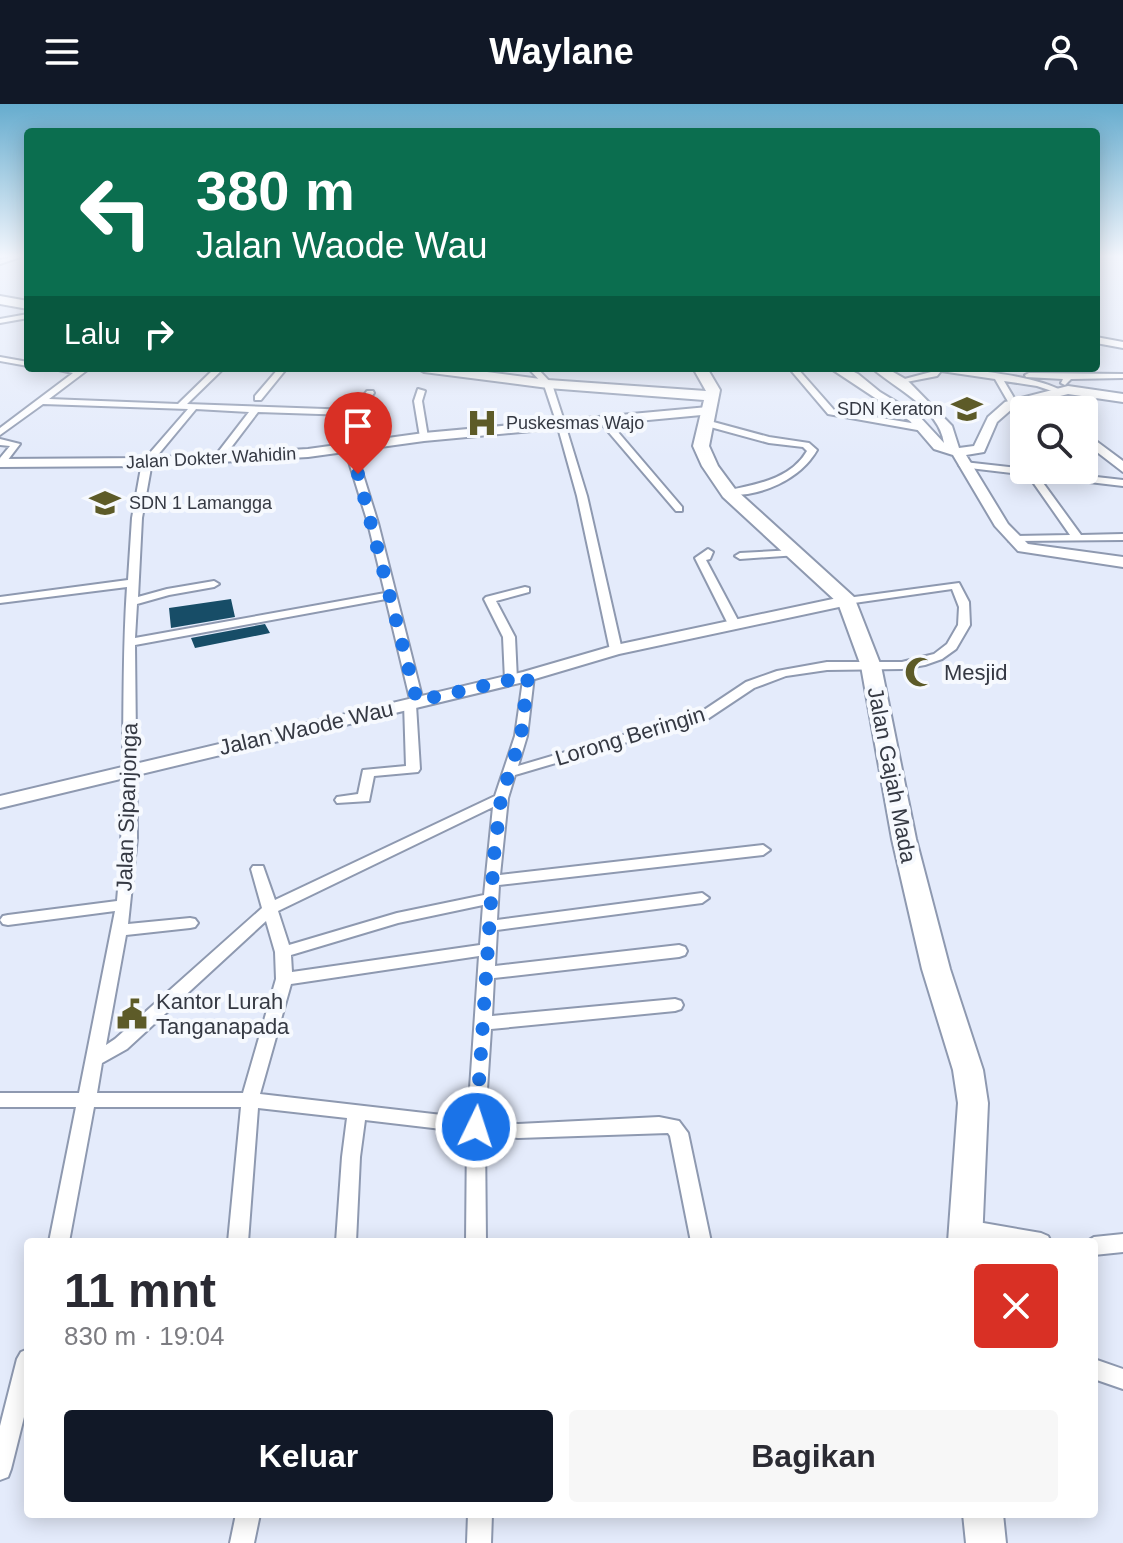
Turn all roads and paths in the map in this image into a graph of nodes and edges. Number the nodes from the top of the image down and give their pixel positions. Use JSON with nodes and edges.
{"nodes":[{"id":1,"x":1100,"y":341,"type":"edge"},
{"id":2,"x":1123,"y":345,"type":"edge"},
{"id":3,"x":0,"y":359,"type":"edge"},
{"id":4,"x":24,"y":363,"type":"edge"},
{"id":5,"x":80,"y":372,"type":"edge"},
{"id":6,"x":216,"y":372,"type":"edge"},
{"id":7,"x":280,"y":372,"type":"edge"},
{"id":8,"x":455,"y":372,"type":"edge"},
{"id":9,"x":536,"y":372,"type":"edge"},
{"id":10,"x":703,"y":372,"type":"edge"},
{"id":11,"x":796,"y":372,"type":"edge"},
{"id":12,"x":845,"y":372,"type":"edge"},
{"id":13,"x":885,"y":372,"type":"edge"},
{"id":14,"x":934,"y":372,"type":"edge"},
{"id":15,"x":963,"y":372,"type":"edge"},
{"id":16,"x":1123,"y":376,"type":"edge"},
{"id":17,"x":993,"y":377,"type":"junction"},
{"id":18,"x":1069,"y":377,"type":"junction"},
{"id":19,"x":901,"y":381,"type":"junction"},
{"id":20,"x":548,"y":384,"type":"junction"},
{"id":21,"x":421,"y":391,"type":"dead end"},
{"id":22,"x":1060,"y":391,"type":"junction"},
{"id":23,"x":370,"y":393,"type":"dead end"},
{"id":24,"x":1122,"y":395,"type":"edge"},
{"id":25,"x":258,"y":398,"type":"dead end"},
{"id":26,"x":41,"y":401,"type":"junction"},
{"id":27,"x":1008,"y":405,"type":"junction"},
{"id":28,"x":179,"y":407,"type":"junction"},
{"id":29,"x":194,"y":407,"type":"junction"},
{"id":30,"x":255,"y":410,"type":"junction"},
{"id":31,"x":709,"y":410,"type":"junction"},
{"id":32,"x":355,"y":413,"type":"junction"},
{"id":33,"x":603,"y":420,"type":"junction"},
{"id":34,"x":561,"y":424,"type":"junction"},
{"id":35,"x":923,"y":428,"type":"junction"},
{"id":36,"x":0,"y":432,"type":"edge"},
{"id":37,"x":424,"y":437,"type":"junction"},
{"id":38,"x":0,"y":442,"type":"edge"},
{"id":39,"x":1098,"y":447,"type":"edge"},
{"id":40,"x":350,"y":449,"type":"junction"},
{"id":41,"x":958,"y":456,"type":"junction"},
{"id":42,"x":217,"y":460,"type":"junction"},
{"id":43,"x":147,"y":462,"type":"junction"},
{"id":44,"x":1,"y":463,"type":"edge"},
{"id":45,"x":1010,"y":467,"type":"edge"},
{"id":46,"x":1123,"y":468,"type":"edge"},
{"id":47,"x":1098,"y":480,"type":"edge"},
{"id":48,"x":1123,"y":483,"type":"edge"},
{"id":49,"x":1038,"y":484,"type":"edge"},
{"id":50,"x":729,"y":493,"type":"junction"},
{"id":51,"x":679,"y":509,"type":"dead end"},
{"id":52,"x":1077,"y":537,"type":"junction"},
{"id":53,"x":1123,"y":537,"type":"edge"},
{"id":54,"x":1013,"y":539,"type":"junction"},
{"id":55,"x":708,"y":552,"type":"dead end"},
{"id":56,"x":794,"y":553,"type":"junction"},
{"id":57,"x":740,"y":556,"type":"dead end"},
{"id":58,"x":1123,"y":562,"type":"edge"},
{"id":59,"x":131,"y":583,"type":"junction"},
{"id":60,"x":214,"y":584,"type":"dead end"},
{"id":61,"x":525,"y":590,"type":"dead end"},
{"id":62,"x":391,"y":595,"type":"junction"},
{"id":63,"x":0,"y":600,"type":"edge"},
{"id":64,"x":847,"y":601,"type":"junction"},
{"id":65,"x":130,"y":603,"type":"junction"},
{"id":66,"x":734,"y":624,"type":"junction"},
{"id":67,"x":129,"y":643,"type":"junction"},
{"id":68,"x":616,"y":650,"type":"junction"},
{"id":69,"x":871,"y":666,"type":"junction"},
{"id":70,"x":519,"y":678,"type":"junction"},
{"id":71,"x":414,"y":702,"type":"junction"},
{"id":72,"x":130,"y":770,"type":"junction"},
{"id":73,"x":511,"y":772,"type":"junction"},
{"id":74,"x":501,"y":798,"type":"junction"},
{"id":75,"x":342,"y":800,"type":"dead end"},
{"id":76,"x":0,"y":802,"type":"edge"},
{"id":77,"x":763,"y":850,"type":"dead end"},
{"id":78,"x":258,"y":869,"type":"dead end"},
{"id":79,"x":492,"y":881,"type":"junction"},
{"id":80,"x":492,"y":898,"type":"junction"},
{"id":81,"x":702,"y":898,"type":"dead end"},
{"id":82,"x":124,"y":905,"type":"junction"},
{"id":83,"x":271,"y":908,"type":"junction"},
{"id":84,"x":8,"y":920,"type":"dead end"},
{"id":85,"x":190,"y":923,"type":"dead end"},
{"id":86,"x":489,"y":926,"type":"junction"},
{"id":87,"x":119,"y":930,"type":"junction"},
{"id":88,"x":489,"y":949,"type":"junction"},
{"id":89,"x":679,"y":951,"type":"dead end"},
{"id":90,"x":283,"y":952,"type":"junction"},
{"id":91,"x":487,"y":973,"type":"junction"},
{"id":92,"x":284,"y":979,"type":"junction"},
{"id":93,"x":675,"y":1005,"type":"dead end"},
{"id":94,"x":484,"y":1023,"type":"junction"},
{"id":95,"x":96,"y":1058,"type":"junction"},
{"id":96,"x":87,"y":1099,"type":"junction"},
{"id":97,"x":0,"y":1100,"type":"edge"},
{"id":98,"x":250,"y":1100,"type":"junction"},
{"id":99,"x":357,"y":1112,"type":"junction"},
{"id":100,"x":476,"y":1127,"type":"junction"},
{"id":101,"x":965,"y":1235,"type":"edge"},
{"id":102,"x":60,"y":1238,"type":"edge"},
{"id":103,"x":238,"y":1238,"type":"edge"},
{"id":104,"x":346,"y":1238,"type":"edge"},
{"id":105,"x":476,"y":1238,"type":"edge"},
{"id":106,"x":700,"y":1238,"type":"edge"},
{"id":107,"x":998,"y":1238,"type":"edge"},
{"id":108,"x":1123,"y":1243,"type":"edge"},
{"id":109,"x":1098,"y":1246,"type":"edge"},
{"id":110,"x":1098,"y":1370,"type":"edge"},
{"id":111,"x":24,"y":1375,"type":"edge"},
{"id":112,"x":1123,"y":1379,"type":"edge"},
{"id":113,"x":0,"y":1469,"type":"edge"},
{"id":114,"x":247,"y":1518,"type":"edge"},
{"id":115,"x":480,"y":1518,"type":"edge"},
{"id":116,"x":983,"y":1518,"type":"edge"},
{"id":117,"x":242,"y":1543,"type":"edge"},
{"id":118,"x":479,"y":1543,"type":"edge"},
{"id":119,"x":986,"y":1543,"type":"edge"}],
"edges":[{"from":1,"to":2,"type":"street"},
{"from":3,"to":4,"type":"street"},
{"from":5,"to":26,"type":"street"},
{"from":6,"to":28,"type":"street"},
{"from":7,"to":25,"type":"street"},
{"from":8,"to":20,"type":"highway"},
{"from":9,"to":20,"type":"street"},
{"from":10,"to":31,"type":"highway","name":"Jalan Gajah Mada"},
{"from":11,"to":35,"type":"street"},
{"from":12,"to":35,"type":"street"},
{"from":13,"to":19,"type":"street"},
{"from":14,"to":19,"type":"street"},
{"from":15,"to":17,"type":"street"},
{"from":16,"to":18,"type":"street"},
{"from":17,"to":18,"type":"street"},
{"from":17,"to":22,"type":"street"},
{"from":17,"to":27,"type":"street"},
{"from":18,"to":22,"type":"street"},
{"from":19,"to":41,"type":"street"},
{"from":20,"to":31,"type":"highway"},
{"from":20,"to":34,"type":"street"},
{"from":21,"to":37,"type":"street"},
{"from":22,"to":24,"type":"street"},
{"from":22,"to":27,"type":"street"},
{"from":23,"to":32,"type":"street"},
{"from":26,"to":28,"type":"street"},
{"from":26,"to":36,"type":"street"},
{"from":27,"to":41,"type":"street"},
{"from":28,"to":29,"type":"street"},
{"from":29,"to":30,"type":"street"},
{"from":29,"to":43,"type":"street"},
{"from":30,"to":32,"type":"street"},
{"from":30,"to":42,"type":"street"},
{"from":31,"to":33,"type":"street","name":"Jalan Dokter Wahidin"},
{"from":31,"to":50,"type":"highway","name":"Jalan Gajah Mada"},
{"from":31,"to":50,"type":"street"},
{"from":32,"to":40,"type":"street"},
{"from":33,"to":34,"type":"street","name":"Jalan Dokter Wahidin"},
{"from":33,"to":51,"type":"street"},
{"from":34,"to":37,"type":"street","name":"Jalan Dokter Wahidin"},
{"from":34,"to":68,"type":"street"},
{"from":35,"to":41,"type":"street"},
{"from":37,"to":40,"type":"street","name":"Jalan Dokter Wahidin"},
{"from":38,"to":44,"type":"street"},
{"from":39,"to":46,"type":"street"},
{"from":40,"to":42,"type":"street","name":"Jalan Dokter Wahidin"},
{"from":40,"to":62,"type":"street"},
{"from":41,"to":45,"type":"street"},
{"from":41,"to":54,"type":"street"},
{"from":42,"to":43,"type":"street","name":"Jalan Dokter Wahidin"},
{"from":43,"to":44,"type":"street","name":"Jalan Dokter Wahidin"},
{"from":43,"to":59,"type":"street","name":"Jalan Sipanjonga"},
{"from":47,"to":48,"type":"street"},
{"from":49,"to":52,"type":"street"},
{"from":50,"to":56,"type":"highway","name":"Jalan Gajah Mada"},
{"from":52,"to":53,"type":"street"},
{"from":52,"to":54,"type":"street"},
{"from":54,"to":58,"type":"street"},
{"from":55,"to":66,"type":"street"},
{"from":56,"to":57,"type":"street"},
{"from":56,"to":64,"type":"highway","name":"Jalan Gajah Mada"},
{"from":59,"to":63,"type":"street"},
{"from":59,"to":65,"type":"street","name":"Jalan Sipanjonga"},
{"from":60,"to":65,"type":"street"},
{"from":61,"to":70,"type":"street"},
{"from":62,"to":67,"type":"street"},
{"from":62,"to":71,"type":"street"},
{"from":64,"to":66,"type":"street","name":"Jalan Waode Wau"},
{"from":64,"to":69,"type":"highway","name":"Jalan Gajah Mada"},
{"from":64,"to":69,"type":"street","name":"Lorong Beringin"},
{"from":65,"to":67,"type":"street","name":"Jalan Sipanjonga"},
{"from":66,"to":68,"type":"street","name":"Jalan Waode Wau"},
{"from":67,"to":72,"type":"street","name":"Jalan Sipanjonga"},
{"from":68,"to":70,"type":"street","name":"Jalan Waode Wau"},
{"from":69,"to":73,"type":"street","name":"Lorong Beringin"},
{"from":69,"to":101,"type":"highway","name":"Jalan Gajah Mada"},
{"from":70,"to":71,"type":"street","name":"Jalan Waode Wau"},
{"from":70,"to":73,"type":"street"},
{"from":71,"to":72,"type":"street","name":"Jalan Waode Wau"},
{"from":71,"to":75,"type":"street"},
{"from":72,"to":76,"type":"street","name":"Jalan Waode Wau"},
{"from":72,"to":82,"type":"street","name":"Jalan Sipanjonga"},
{"from":73,"to":74,"type":"street"},
{"from":74,"to":79,"type":"street"},
{"from":74,"to":83,"type":"street"},
{"from":77,"to":79,"type":"street"},
{"from":78,"to":83,"type":"street"},
{"from":79,"to":80,"type":"street"},
{"from":80,"to":86,"type":"street"},
{"from":80,"to":90,"type":"street"},
{"from":81,"to":86,"type":"street"},
{"from":82,"to":84,"type":"street"},
{"from":82,"to":87,"type":"street","name":"Jalan Sipanjonga"},
{"from":83,"to":90,"type":"street"},
{"from":83,"to":95,"type":"street"},
{"from":85,"to":87,"type":"street"},
{"from":86,"to":88,"type":"street"},
{"from":87,"to":95,"type":"street","name":"Jalan Sipanjonga"},
{"from":88,"to":91,"type":"street"},
{"from":88,"to":92,"type":"street"},
{"from":89,"to":91,"type":"street"},
{"from":90,"to":92,"type":"street"},
{"from":91,"to":94,"type":"street"},
{"from":92,"to":98,"type":"street"},
{"from":93,"to":94,"type":"street"},
{"from":94,"to":100,"type":"street"},
{"from":95,"to":96,"type":"street","name":"Jalan Sipanjonga"},
{"from":96,"to":97,"type":"street"},
{"from":96,"to":98,"type":"street"},
{"from":96,"to":102,"type":"street","name":"Jalan Sipanjonga"},
{"from":98,"to":99,"type":"street"},
{"from":98,"to":103,"type":"street"},
{"from":99,"to":100,"type":"street"},
{"from":99,"to":104,"type":"street"},
{"from":100,"to":105,"type":"street"},
{"from":100,"to":106,"type":"street"},
{"from":101,"to":107,"type":"street"},
{"from":108,"to":109,"type":"street"},
{"from":110,"to":112,"type":"street"},
{"from":111,"to":113,"type":"street"},
{"from":114,"to":117,"type":"street"},
{"from":115,"to":118,"type":"street"},
{"from":116,"to":119,"type":"highway"}]}
